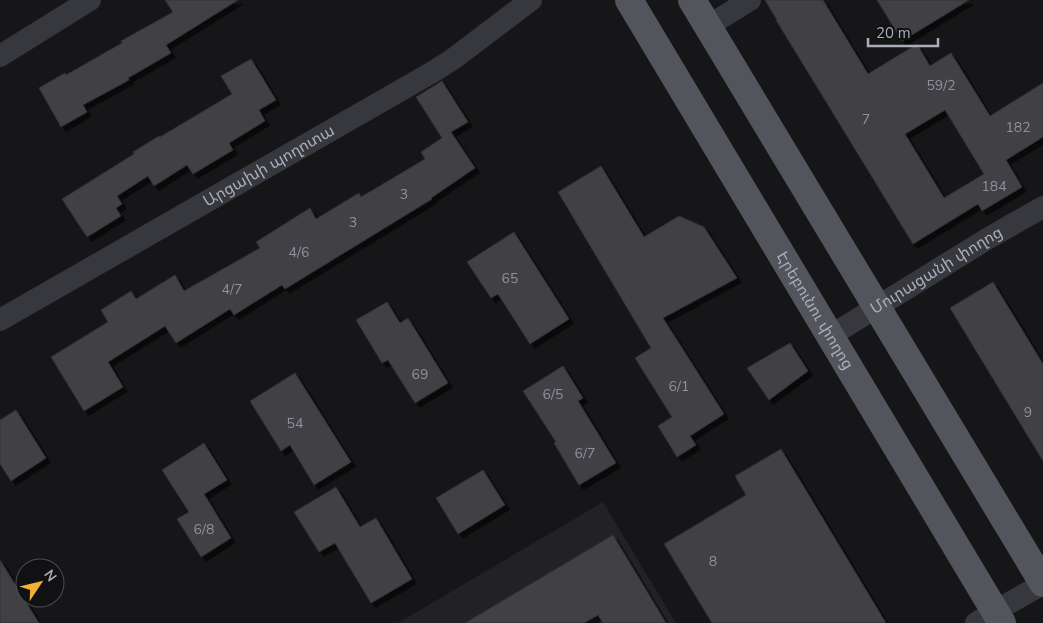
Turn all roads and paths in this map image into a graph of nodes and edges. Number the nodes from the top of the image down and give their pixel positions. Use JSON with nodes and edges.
{"nodes":[{"id":1,"x":90,"y":0,"type":"edge"},
{"id":2,"x":531,"y":0,"type":"edge"},
{"id":3,"x":629,"y":0,"type":"edge"},
{"id":4,"x":692,"y":0,"type":"edge"},
{"id":5,"x":750,"y":0,"type":"edge"},
{"id":6,"x":708,"y":26,"type":"junction"},
{"id":7,"x":0,"y":56,"type":"edge"},
{"id":8,"x":1043,"y":207,"type":"edge"},
{"id":9,"x":877,"y":308,"type":"junction"},
{"id":10,"x":0,"y":320,"type":"edge"},
{"id":11,"x":830,"y":336,"type":"junction"},
{"id":12,"x":1043,"y":583,"type":"edge"},
{"id":13,"x":991,"y":619,"type":"edge"}],
"edges":[{"from":1,"to":7,"type":"street"},
{"from":2,"to":10,"type":"street","name":"Արցախի պողոտա"},
{"from":3,"to":11,"type":"main road","name":"Էրեբունու փողոց"},
{"from":4,"to":6,"type":"main road"},
{"from":5,"to":6,"type":"street"},
{"from":6,"to":9,"type":"main road"},
{"from":8,"to":9,"type":"street","name":"Մուրացանի փողոց"},
{"from":9,"to":11,"type":"street","name":"Մուրացանի փողոց"},
{"from":9,"to":12,"type":"main road"},
{"from":11,"to":13,"type":"main road","name":"Էրեբունու փողոց"},
{"from":12,"to":13,"type":"street"}]}
